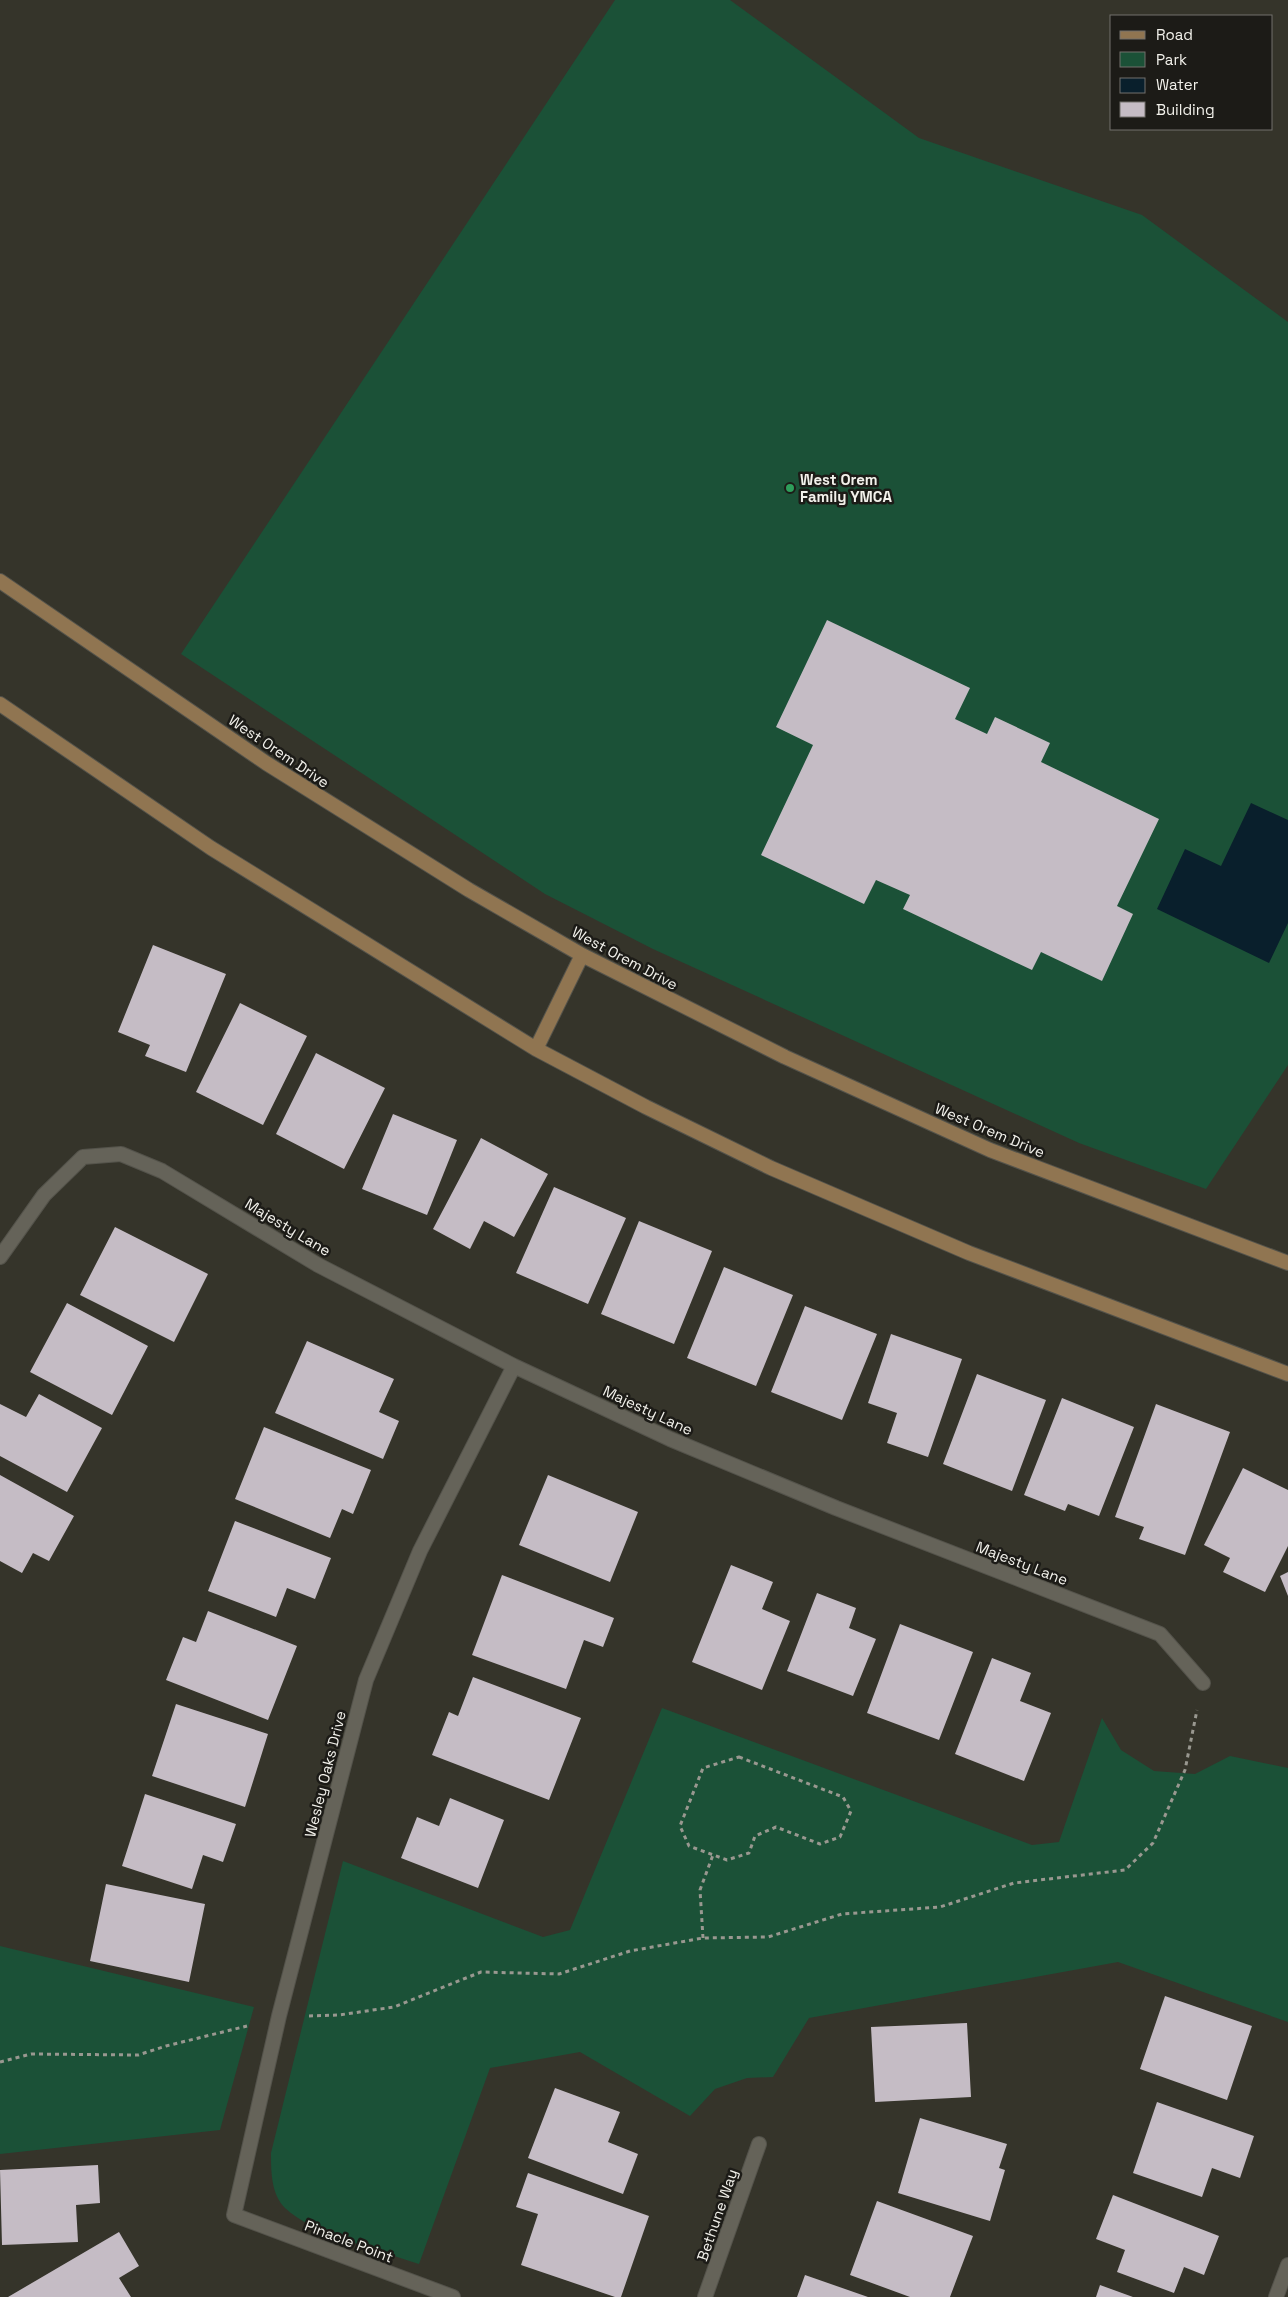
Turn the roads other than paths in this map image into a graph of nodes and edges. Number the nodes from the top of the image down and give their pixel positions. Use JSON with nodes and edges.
{"nodes":[{"id":1,"x":0,"y":580,"type":"edge"},
{"id":2,"x":0,"y":704,"type":"edge"},
{"id":3,"x":582,"y":955,"type":"junction"},
{"id":4,"x":536,"y":1049,"type":"junction"},
{"id":5,"x":0,"y":1257,"type":"edge"},
{"id":6,"x":1288,"y":1263,"type":"edge"},
{"id":7,"x":514,"y":1366,"type":"junction"},
{"id":8,"x":1288,"y":1374,"type":"edge"},
{"id":9,"x":1203,"y":1683,"type":"road end"},
{"id":10,"x":759,"y":2144,"type":"dead end"},
{"id":11,"x":234,"y":2215,"type":"joint"},
{"id":12,"x":1288,"y":2265,"type":"edge"},
{"id":13,"x":453,"y":2297,"type":"edge"},
{"id":14,"x":705,"y":2297,"type":"edge"},
{"id":15,"x":1276,"y":2297,"type":"edge"}],
"edges":[{"from":1,"to":3,"type":"main road","name":"West Orem Drive"},
{"from":2,"to":4,"type":"main road"},
{"from":3,"to":4,"type":"main road"},
{"from":3,"to":6,"type":"main road","name":"West Orem Drive"},
{"from":4,"to":8,"type":"main road"},
{"from":5,"to":7,"type":"street","name":"Majesty Lane"},
{"from":7,"to":9,"type":"street","name":"Majesty Lane"},
{"from":7,"to":11,"type":"street","name":"Wesley Oaks Drive"},
{"from":10,"to":14,"type":"street","name":"Bethune Way"},
{"from":11,"to":13,"type":"street","name":"Pinacle Point"},
{"from":12,"to":15,"type":"street"}]}
